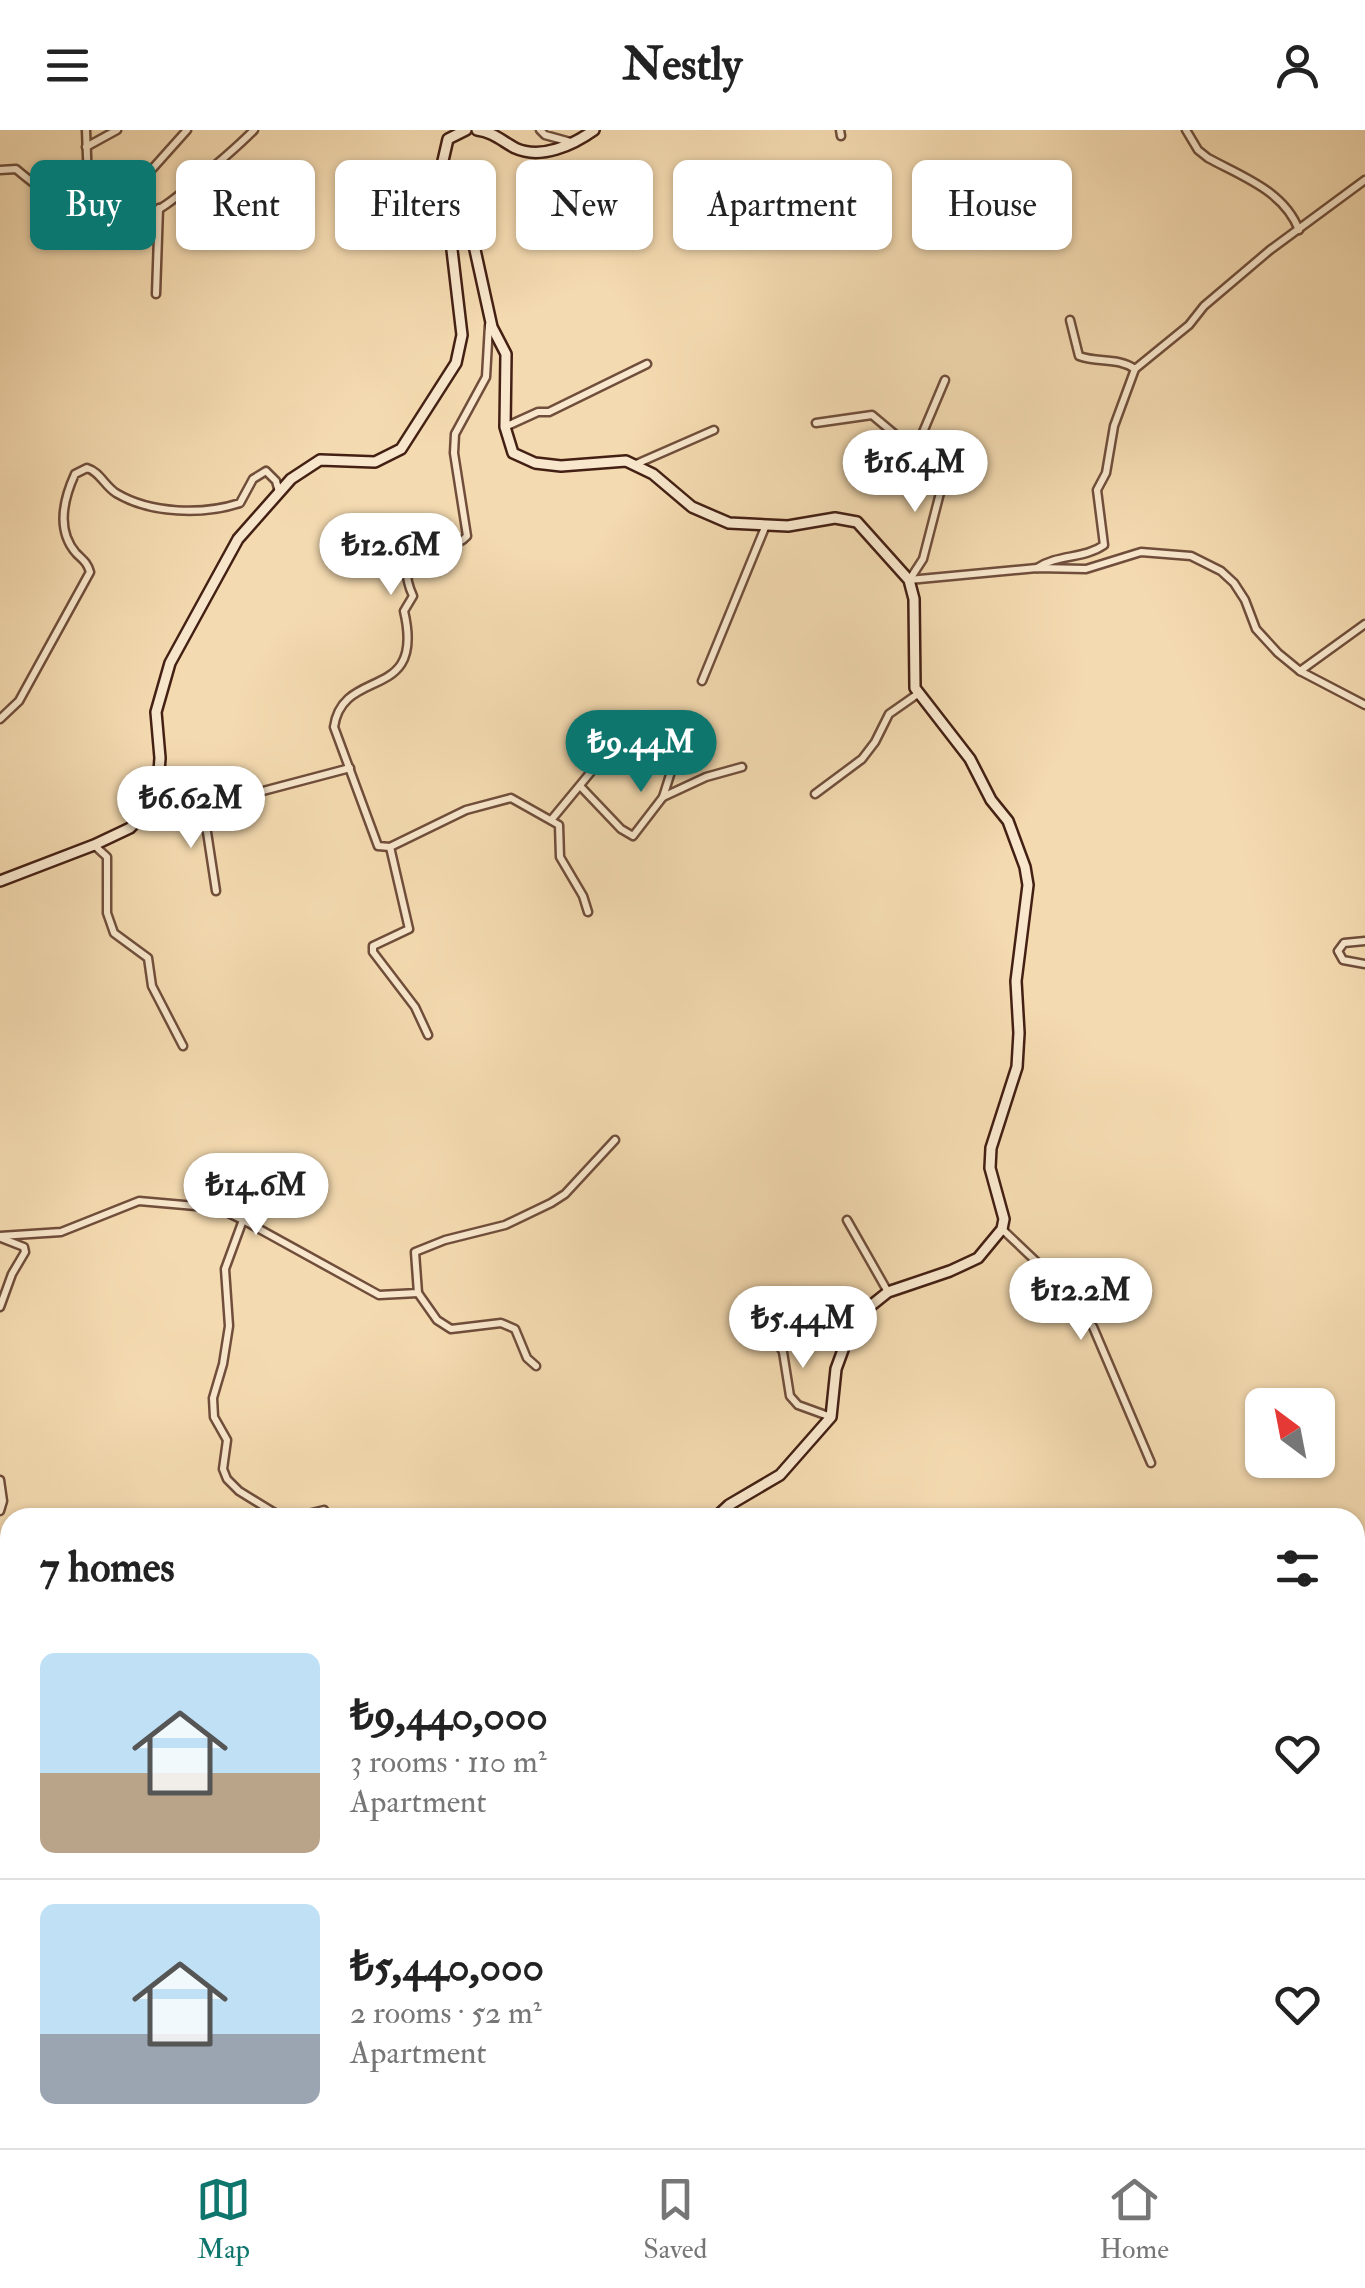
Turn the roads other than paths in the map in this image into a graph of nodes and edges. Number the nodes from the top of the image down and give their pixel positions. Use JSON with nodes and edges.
{"nodes":[{"id":1,"x":86,"y":130,"type":"edge"},
{"id":2,"x":117,"y":130,"type":"edge"},
{"id":3,"x":187,"y":130,"type":"edge"},
{"id":4,"x":254,"y":130,"type":"edge"},
{"id":5,"x":466,"y":130,"type":"edge"},
{"id":6,"x":478,"y":130,"type":"edge"},
{"id":7,"x":540,"y":130,"type":"edge"},
{"id":8,"x":594,"y":130,"type":"edge"},
{"id":9,"x":1186,"y":130,"type":"edge"},
{"id":10,"x":575,"y":143,"type":"junction"},
{"id":11,"x":86,"y":146,"type":"junction"},
{"id":12,"x":87,"y":160,"type":"edge"},
{"id":13,"x":443,"y":160,"type":"edge"},
{"id":14,"x":156,"y":164,"type":"edge"},
{"id":15,"x":0,"y":170,"type":"edge"},
{"id":16,"x":30,"y":180,"type":"edge"},
{"id":17,"x":1365,"y":180,"type":"edge"},
{"id":18,"x":160,"y":208,"type":"junction"},
{"id":19,"x":156,"y":210,"type":"edge"},
{"id":20,"x":1300,"y":230,"type":"junction"},
{"id":21,"x":452,"y":250,"type":"edge"},
{"id":22,"x":475,"y":250,"type":"edge"},
{"id":23,"x":156,"y":294,"type":"dead end"},
{"id":24,"x":490,"y":318,"type":"junction"},
{"id":25,"x":1070,"y":320,"type":"dead end"},
{"id":26,"x":647,"y":364,"type":"dead end"},
{"id":27,"x":1135,"y":368,"type":"junction"},
{"id":28,"x":946,"y":380,"type":"dead end"},
{"id":29,"x":816,"y":423,"type":"dead end"},
{"id":30,"x":505,"y":427,"type":"junction"},
{"id":31,"x":714,"y":430,"type":"dead end"},
{"id":32,"x":916,"y":451,"type":"junction"},
{"id":33,"x":634,"y":465,"type":"junction"},
{"id":34,"x":279,"y":493,"type":"junction"},
{"id":35,"x":766,"y":525,"type":"junction"},
{"id":36,"x":1038,"y":568,"type":"junction"},
{"id":37,"x":909,"y":580,"type":"junction"},
{"id":38,"x":1365,"y":624,"type":"edge"},
{"id":39,"x":1300,"y":671,"type":"junction"},
{"id":40,"x":702,"y":681,"type":"dead end"},
{"id":41,"x":918,"y":693,"type":"junction"},
{"id":42,"x":1365,"y":705,"type":"edge"},
{"id":43,"x":616,"y":716,"type":"dead end"},
{"id":44,"x":0,"y":719,"type":"edge"},
{"id":45,"x":683,"y":734,"type":"dead end"},
{"id":46,"x":742,"y":767,"type":"dead end"},
{"id":47,"x":350,"y":768,"type":"junction"},
{"id":48,"x":581,"y":787,"type":"junction"},
{"id":49,"x":815,"y":794,"type":"dead end"},
{"id":50,"x":663,"y":796,"type":"junction"},
{"id":51,"x":157,"y":799,"type":"junction"},
{"id":52,"x":194,"y":806,"type":"junction"},
{"id":53,"x":552,"y":819,"type":"junction"},
{"id":54,"x":94,"y":846,"type":"junction"},
{"id":55,"x":390,"y":847,"type":"junction"},
{"id":56,"x":0,"y":881,"type":"edge"},
{"id":57,"x":216,"y":891,"type":"dead end"},
{"id":58,"x":588,"y":912,"type":"dead end"},
{"id":59,"x":1365,"y":941,"type":"edge"},
{"id":60,"x":1365,"y":964,"type":"edge"},
{"id":61,"x":428,"y":1035,"type":"dead end"},
{"id":62,"x":183,"y":1046,"type":"dead end"},
{"id":63,"x":614,"y":1140,"type":"dead end"},
{"id":64,"x":243,"y":1220,"type":"junction"},
{"id":65,"x":847,"y":1220,"type":"dead end"},
{"id":66,"x":1002,"y":1229,"type":"junction"},
{"id":67,"x":0,"y":1237,"type":"edge"},
{"id":68,"x":888,"y":1292,"type":"junction"},
{"id":69,"x":418,"y":1293,"type":"junction"},
{"id":70,"x":0,"y":1307,"type":"edge"},
{"id":71,"x":771,"y":1332,"type":"dead end"},
{"id":72,"x":536,"y":1366,"type":"dead end"},
{"id":73,"x":831,"y":1417,"type":"junction"},
{"id":74,"x":1151,"y":1463,"type":"dead end"},
{"id":75,"x":0,"y":1480,"type":"edge"},
{"id":76,"x":1,"y":1508,"type":"edge"},
{"id":77,"x":267,"y":1508,"type":"edge"},
{"id":78,"x":725,"y":1508,"type":"edge"}],
"edges":[{"from":1,"to":11,"type":"street"},
{"from":2,"to":11,"type":"street"},
{"from":3,"to":14,"type":"street"},
{"from":4,"to":18,"type":"street"},
{"from":5,"to":13,"type":"street"},
{"from":6,"to":10,"type":"street"},
{"from":7,"to":10,"type":"street"},
{"from":8,"to":10,"type":"street"},
{"from":9,"to":20,"type":"street"},
{"from":11,"to":12,"type":"street"},
{"from":15,"to":16,"type":"street"},
{"from":17,"to":20,"type":"street"},
{"from":18,"to":19,"type":"street"},
{"from":18,"to":23,"type":"street"},
{"from":20,"to":27,"type":"street"},
{"from":21,"to":34,"type":"street"},
{"from":22,"to":24,"type":"street"},
{"from":24,"to":30,"type":"street"},
{"from":24,"to":47,"type":"street"},
{"from":25,"to":27,"type":"street"},
{"from":26,"to":30,"type":"street"},
{"from":27,"to":36,"type":"street"},
{"from":28,"to":32,"type":"street"},
{"from":29,"to":32,"type":"street"},
{"from":30,"to":33,"type":"street"},
{"from":31,"to":33,"type":"street"},
{"from":32,"to":37,"type":"street"},
{"from":33,"to":35,"type":"street"},
{"from":34,"to":44,"type":"street"},
{"from":34,"to":51,"type":"street"},
{"from":35,"to":37,"type":"street"},
{"from":35,"to":40,"type":"street"},
{"from":36,"to":37,"type":"street"},
{"from":36,"to":39,"type":"street"},
{"from":37,"to":41,"type":"street"},
{"from":38,"to":39,"type":"street"},
{"from":39,"to":42,"type":"street"},
{"from":41,"to":49,"type":"street"},
{"from":41,"to":66,"type":"street"},
{"from":43,"to":48,"type":"street"},
{"from":45,"to":50,"type":"street"},
{"from":46,"to":50,"type":"street"},
{"from":47,"to":52,"type":"street"},
{"from":47,"to":55,"type":"street"},
{"from":48,"to":50,"type":"street"},
{"from":48,"to":53,"type":"street"},
{"from":51,"to":52,"type":"street"},
{"from":51,"to":54,"type":"street"},
{"from":52,"to":57,"type":"street"},
{"from":53,"to":55,"type":"street"},
{"from":53,"to":58,"type":"street"},
{"from":54,"to":56,"type":"street"},
{"from":54,"to":62,"type":"street"},
{"from":55,"to":61,"type":"street"},
{"from":59,"to":60,"type":"street"},
{"from":63,"to":69,"type":"street"},
{"from":64,"to":67,"type":"street"},
{"from":64,"to":69,"type":"street"},
{"from":64,"to":77,"type":"street"},
{"from":65,"to":68,"type":"street"},
{"from":66,"to":68,"type":"street"},
{"from":66,"to":74,"type":"street"},
{"from":67,"to":70,"type":"street"},
{"from":68,"to":73,"type":"street"},
{"from":69,"to":72,"type":"street"},
{"from":71,"to":73,"type":"street"},
{"from":73,"to":78,"type":"street"},
{"from":75,"to":76,"type":"street"}]}
